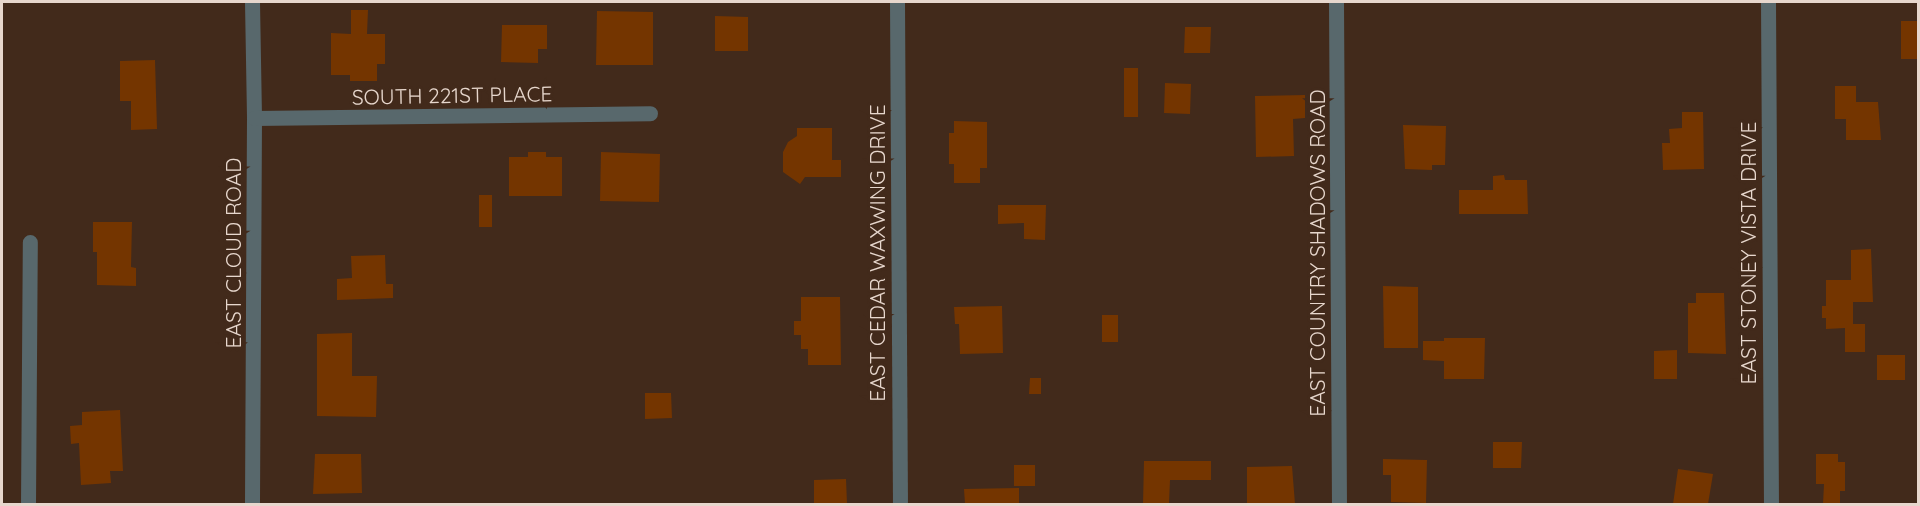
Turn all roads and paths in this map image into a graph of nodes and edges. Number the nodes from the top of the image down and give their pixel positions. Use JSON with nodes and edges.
{"nodes":[{"id":1,"x":252,"y":2,"type":"edge"},
{"id":2,"x":897,"y":2,"type":"edge"},
{"id":3,"x":1336,"y":2,"type":"edge"},
{"id":4,"x":1768,"y":2,"type":"edge"},
{"id":5,"x":650,"y":113,"type":"dead end"},
{"id":6,"x":255,"y":118,"type":"junction"},
{"id":7,"x":30,"y":242,"type":"dead end"},
{"id":8,"x":28,"y":504,"type":"edge"},
{"id":9,"x":252,"y":504,"type":"edge"},
{"id":10,"x":900,"y":504,"type":"edge"},
{"id":11,"x":1339,"y":504,"type":"edge"},
{"id":12,"x":1771,"y":504,"type":"edge"}],
"edges":[{"from":1,"to":6,"type":"street","name":"EAST CLOUD ROAD"},
{"from":2,"to":10,"type":"street","name":"EAST CEDAR WAXWING DRIVE"},
{"from":3,"to":11,"type":"street","name":"EAST COUNTRY SHADOWS ROAD"},
{"from":4,"to":12,"type":"street","name":"EAST STONEY VISTA DRIVE"},
{"from":5,"to":6,"type":"street","name":"SOUTH 221ST PLACE"},
{"from":6,"to":9,"type":"street","name":"EAST CLOUD ROAD"},
{"from":7,"to":8,"type":"street"}]}
